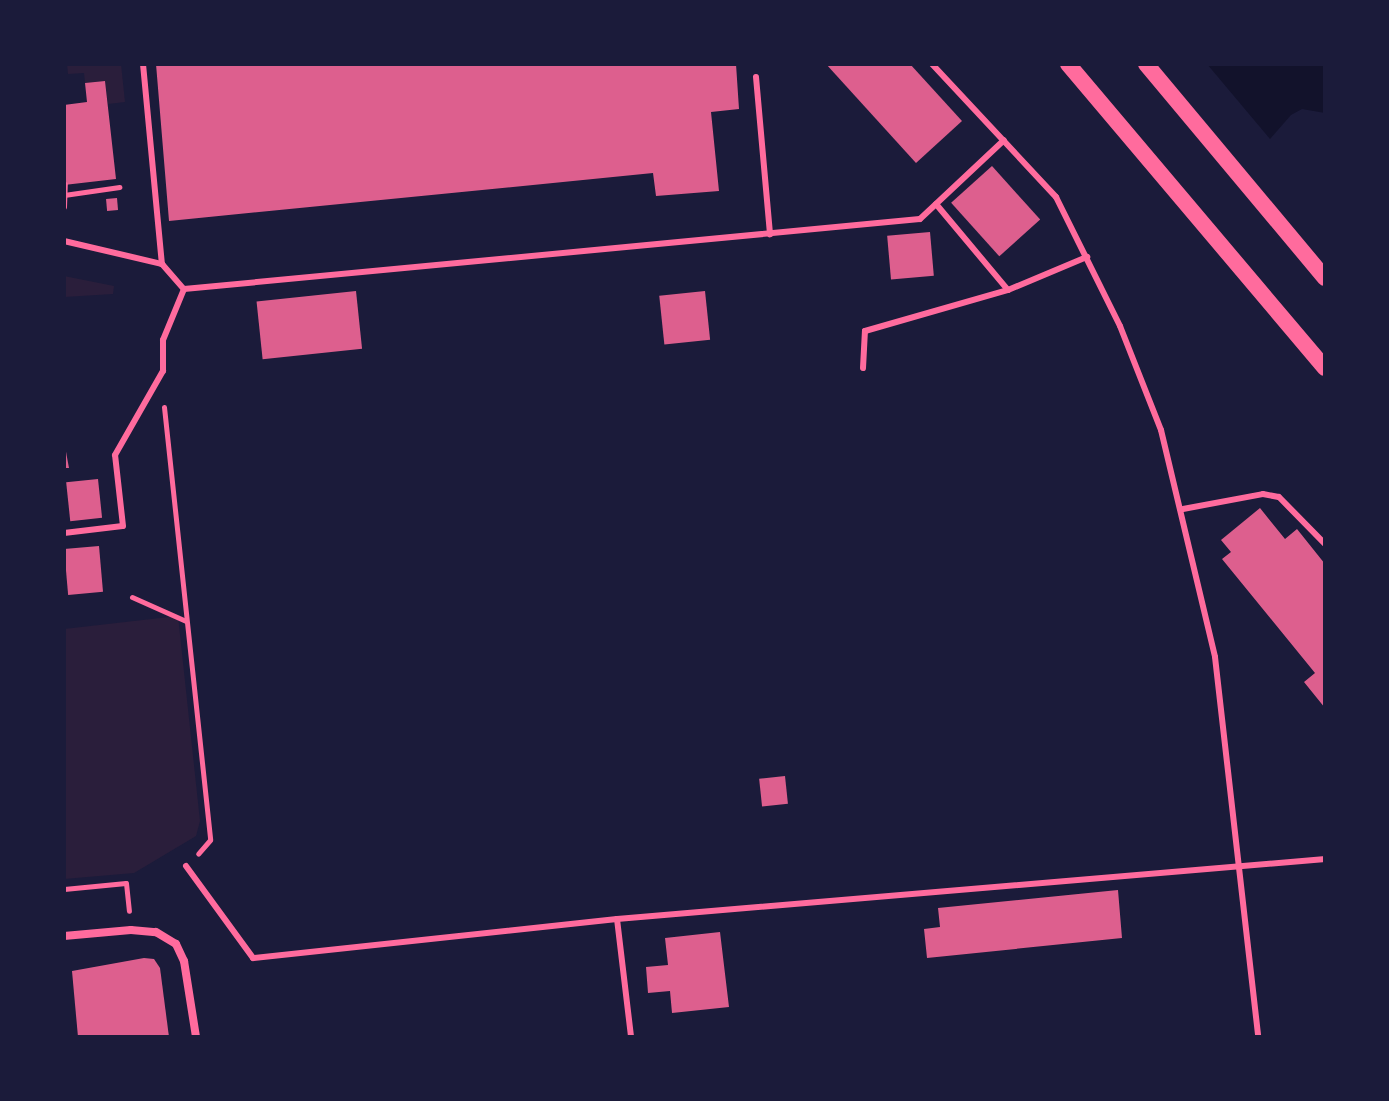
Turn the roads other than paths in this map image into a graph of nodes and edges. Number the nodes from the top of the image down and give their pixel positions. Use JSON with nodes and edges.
{"nodes":[{"id":1,"x":143,"y":64,"type":"edge"},
{"id":2,"x":932,"y":64,"type":"edge"},
{"id":3,"x":1068,"y":64,"type":"edge"},
{"id":4,"x":1146,"y":64,"type":"edge"},
{"id":5,"x":756,"y":77,"type":"dead end"},
{"id":6,"x":1004,"y":140,"type":"junction"},
{"id":7,"x":936,"y":204,"type":"junction"},
{"id":8,"x":770,"y":234,"type":"junction"},
{"id":9,"x":64,"y":241,"type":"edge"},
{"id":10,"x":1087,"y":257,"type":"junction"},
{"id":11,"x":162,"y":264,"type":"junction"},
{"id":12,"x":1325,"y":278,"type":"edge"},
{"id":13,"x":184,"y":289,"type":"junction"},
{"id":14,"x":1008,"y":290,"type":"junction"},
{"id":15,"x":863,"y":368,"type":"dead end"},
{"id":16,"x":1325,"y":368,"type":"edge"},
{"id":17,"x":1183,"y":509,"type":"junction"},
{"id":18,"x":64,"y":533,"type":"edge"},
{"id":19,"x":1325,"y":544,"type":"edge"},
{"id":20,"x":1325,"y":859,"type":"edge"},
{"id":21,"x":1238,"y":864,"type":"junction"},
{"id":22,"x":186,"y":866,"type":"road end"},
{"id":23,"x":617,"y":919,"type":"junction"},
{"id":24,"x":64,"y":936,"type":"edge"},
{"id":25,"x":196,"y":1037,"type":"edge"},
{"id":26,"x":631,"y":1037,"type":"edge"},
{"id":27,"x":1258,"y":1037,"type":"edge"}],
"edges":[{"from":1,"to":11,"type":"lane"},
{"from":2,"to":6,"type":"lane"},
{"from":3,"to":16,"type":"main road"},
{"from":4,"to":12,"type":"main road"},
{"from":5,"to":8,"type":"lane"},
{"from":6,"to":7,"type":"lane"},
{"from":6,"to":10,"type":"lane"},
{"from":7,"to":8,"type":"lane"},
{"from":7,"to":14,"type":"lane"},
{"from":8,"to":13,"type":"lane"},
{"from":9,"to":11,"type":"lane"},
{"from":10,"to":14,"type":"lane"},
{"from":10,"to":17,"type":"lane"},
{"from":11,"to":13,"type":"lane"},
{"from":13,"to":18,"type":"lane"},
{"from":14,"to":15,"type":"lane"},
{"from":17,"to":19,"type":"lane"},
{"from":17,"to":21,"type":"lane"},
{"from":20,"to":21,"type":"lane"},
{"from":21,"to":23,"type":"lane"},
{"from":21,"to":27,"type":"lane"},
{"from":22,"to":23,"type":"lane"},
{"from":23,"to":26,"type":"lane"},
{"from":24,"to":25,"type":"street"}]}
